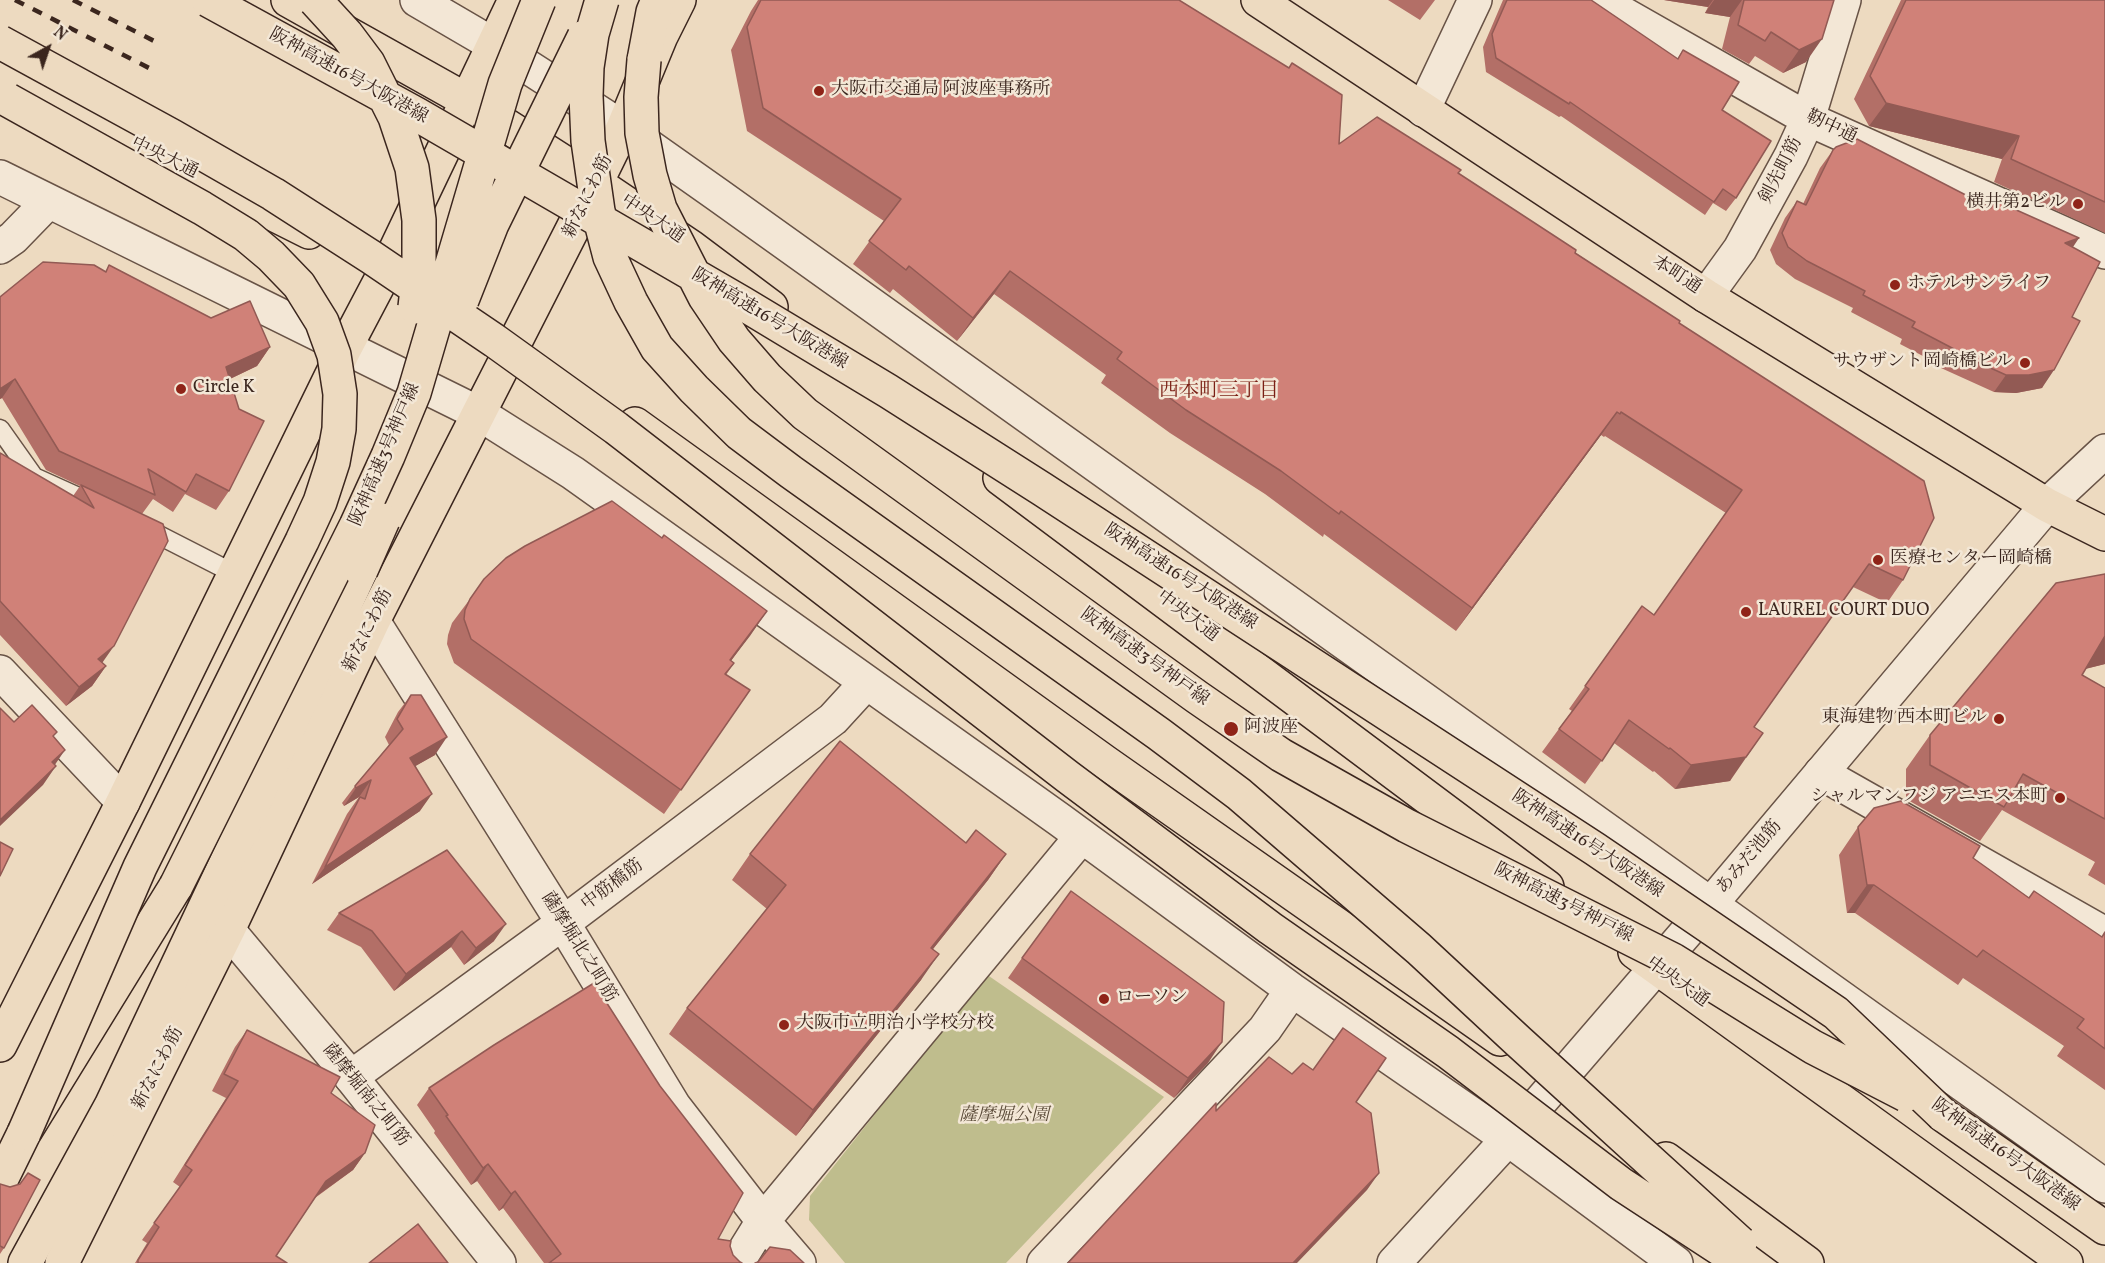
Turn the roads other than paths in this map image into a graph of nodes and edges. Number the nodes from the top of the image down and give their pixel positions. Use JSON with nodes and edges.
{"nodes":[{"id":1,"x":208,"y":0,"type":"edge"},
{"id":2,"x":288,"y":0,"type":"edge"},
{"id":3,"x":315,"y":0,"type":"edge"},
{"id":4,"x":417,"y":0,"type":"edge"},
{"id":5,"x":515,"y":0,"type":"edge"},
{"id":6,"x":538,"y":0,"type":"edge"},
{"id":7,"x":602,"y":0,"type":"edge"},
{"id":8,"x":658,"y":0,"type":"edge"},
{"id":9,"x":680,"y":0,"type":"edge"},
{"id":10,"x":1258,"y":0,"type":"edge"},
{"id":11,"x":1475,"y":0,"type":"edge"},
{"id":12,"x":1599,"y":0,"type":"edge"},
{"id":13,"x":1844,"y":0,"type":"edge"},
{"id":14,"x":0,"y":42,"type":"edge"},
{"id":15,"x":494,"y":45,"type":"junction"},
{"id":16,"x":0,"y":77,"type":"edge"},
{"id":17,"x":0,"y":96,"type":"edge"},
{"id":18,"x":468,"y":101,"type":"junction"},
{"id":19,"x":1423,"y":110,"type":"junction"},
{"id":20,"x":1808,"y":119,"type":"junction"},
{"id":21,"x":623,"y":129,"type":"junction"},
{"id":22,"x":0,"y":177,"type":"edge"},
{"id":23,"x":596,"y":183,"type":"junction"},
{"id":24,"x":48,"y":202,"type":"junction"},
{"id":25,"x":0,"y":247,"type":"edge"},
{"id":26,"x":2105,"y":252,"type":"edge"},
{"id":27,"x":385,"y":272,"type":"junction"},
{"id":28,"x":1706,"y":296,"type":"junction"},
{"id":29,"x":515,"y":345,"type":"junction"},
{"id":30,"x":345,"y":348,"type":"junction"},
{"id":31,"x":478,"y":413,"type":"junction"},
{"id":32,"x":0,"y":429,"type":"edge"},
{"id":33,"x":2105,"y":451,"type":"edge"},
{"id":34,"x":2047,"y":505,"type":"junction"},
{"id":35,"x":109,"y":512,"type":"edge"},
{"id":36,"x":131,"y":522,"type":"edge"},
{"id":37,"x":2105,"y":534,"type":"edge"},
{"id":38,"x":361,"y":570,"type":"junction"},
{"id":39,"x":235,"y":574,"type":"junction"},
{"id":40,"x":373,"y":621,"type":"junction"},
{"id":41,"x":0,"y":672,"type":"edge"},
{"id":42,"x":866,"y":683,"type":"junction"},
{"id":43,"x":1106,"y":762,"type":"junction"},
{"id":44,"x":1821,"y":773,"type":"junction"},
{"id":45,"x":123,"y":802,"type":"junction"},
{"id":46,"x":1071,"y":828,"type":"junction"},
{"id":47,"x":1710,"y":905,"type":"junction"},
{"id":48,"x":563,"y":923,"type":"junction"},
{"id":49,"x":228,"y":930,"type":"junction"},
{"id":50,"x":2105,"y":934,"type":"edge"},
{"id":51,"x":1656,"y":968,"type":"junction"},
{"id":52,"x":1292,"y":990,"type":"junction"},
{"id":53,"x":0,"y":1045,"type":"edge"},
{"id":54,"x":351,"y":1077,"type":"junction"},
{"id":55,"x":1558,"y":1080,"type":"junction"},
{"id":56,"x":1943,"y":1115,"type":"junction"},
{"id":57,"x":24,"y":1133,"type":"junction"},
{"id":58,"x":1508,"y":1138,"type":"junction"},
{"id":59,"x":0,"y":1182,"type":"edge"},
{"id":60,"x":2105,"y":1186,"type":"edge"},
{"id":61,"x":763,"y":1221,"type":"junction"},
{"id":62,"x":2105,"y":1228,"type":"edge"},
{"id":63,"x":25,"y":1263,"type":"edge"},
{"id":64,"x":62,"y":1263,"type":"edge"},
{"id":65,"x":500,"y":1263,"type":"edge"},
{"id":66,"x":736,"y":1263,"type":"edge"},
{"id":67,"x":800,"y":1263,"type":"edge"},
{"id":68,"x":1044,"y":1263,"type":"edge"},
{"id":69,"x":1394,"y":1263,"type":"edge"},
{"id":70,"x":1676,"y":1263,"type":"edge"},
{"id":71,"x":1742,"y":1263,"type":"edge"},
{"id":72,"x":1761,"y":1263,"type":"edge"},
{"id":73,"x":1807,"y":1263,"type":"edge"},
{"id":74,"x":2066,"y":1263,"type":"edge"}],
"edges":[{"from":1,"to":56,"type":"main road","name":"阪神高速16号大阪港線","bridge":true},
{"from":2,"to":18,"type":"main road","name":"中央大通"},
{"from":3,"to":38,"type":"main road","bridge":true},
{"from":4,"to":15,"type":"street"},
{"from":5,"to":15,"type":"main road"},
{"from":6,"to":57,"type":"main road","name":"阪神高速3号神戸線","bridge":true},
{"from":7,"to":38,"type":"main road","bridge":true},
{"from":7,"to":72,"type":"main road","bridge":true},
{"from":8,"to":56,"type":"main road","name":"阪神高速3号神戸線","bridge":true},
{"from":9,"to":21,"type":"main road","name":"新なにわ筋"},
{"from":10,"to":19,"type":"main road","name":"本町通"},
{"from":11,"to":19,"type":"street"},
{"from":12,"to":20,"type":"street","name":"靭中通"},
{"from":13,"to":20,"type":"street","name":"剣先町筋"},
{"from":14,"to":71,"type":"main road","bridge":true},
{"from":15,"to":18,"type":"main road"},
{"from":15,"to":21,"type":"street"},
{"from":16,"to":27,"type":"main road","name":"中央大通"},
{"from":17,"to":57,"type":"main road","bridge":true},
{"from":18,"to":23,"type":"main road","name":"中央大通"},
{"from":18,"to":27,"type":"main road"},
{"from":19,"to":28,"type":"main road","name":"本町通"},
{"from":20,"to":26,"type":"street","name":"靭中通"},
{"from":20,"to":28,"type":"street","name":"剣先町筋"},
{"from":21,"to":23,"type":"main road","name":"新なにわ筋"},
{"from":21,"to":47,"type":"street"},
{"from":22,"to":24,"type":"street"},
{"from":23,"to":29,"type":"main road","name":"新なにわ筋"},
{"from":23,"to":51,"type":"main road","name":"中央大通"},
{"from":24,"to":25,"type":"street"},
{"from":24,"to":30,"type":"street"},
{"from":27,"to":29,"type":"main road","name":"中央大通"},
{"from":27,"to":30,"type":"main road"},
{"from":28,"to":34,"type":"main road","name":"本町通"},
{"from":29,"to":31,"type":"main road","name":"新なにわ筋"},
{"from":29,"to":43,"type":"main road","name":"中央大通"},
{"from":30,"to":31,"type":"street"},
{"from":30,"to":39,"type":"main road"},
{"from":31,"to":40,"type":"main road","name":"新なにわ筋"},
{"from":31,"to":42,"type":"street"},
{"from":32,"to":35,"type":"lane"},
{"from":33,"to":34,"type":"street","name":"あみだ池筋"},
{"from":34,"to":37,"type":"main road","name":"本町通"},
{"from":34,"to":44,"type":"street","name":"あみだ池筋"},
{"from":36,"to":39,"type":"lane"},
{"from":38,"to":63,"type":"main road"},
{"from":39,"to":45,"type":"main road"},
{"from":40,"to":48,"type":"street","name":"薩摩堀北之町筋"},
{"from":40,"to":49,"type":"main road","name":"新なにわ筋"},
{"from":41,"to":45,"type":"street"},
{"from":42,"to":46,"type":"street"},
{"from":42,"to":48,"type":"street","name":"中筋橋筋"},
{"from":43,"to":46,"type":"street"},
{"from":43,"to":55,"type":"main road","name":"中央大通"},
{"from":44,"to":47,"type":"street","name":"あみだ池筋"},
{"from":44,"to":50,"type":"street"},
{"from":45,"to":53,"type":"main road"},
{"from":46,"to":52,"type":"street"},
{"from":46,"to":61,"type":"street"},
{"from":47,"to":51,"type":"street","name":"あみだ池筋"},
{"from":47,"to":60,"type":"street"},
{"from":48,"to":54,"type":"street","name":"中筋橋筋"},
{"from":48,"to":61,"type":"street","name":"薩摩堀北之町筋"},
{"from":49,"to":54,"type":"street","name":"薩摩堀南之町筋"},
{"from":49,"to":64,"type":"main road","name":"新なにわ筋"},
{"from":51,"to":55,"type":"street","name":"あみだ池筋"},
{"from":51,"to":74,"type":"main road","name":"中央大通"},
{"from":52,"to":58,"type":"street"},
{"from":52,"to":68,"type":"street"},
{"from":54,"to":65,"type":"street","name":"薩摩堀南之町筋"},
{"from":55,"to":58,"type":"street","name":"あみだ池筋"},
{"from":55,"to":73,"type":"main road","name":"中央大通"},
{"from":56,"to":62,"type":"main road","name":"阪神高速16号大阪港線"},
{"from":57,"to":59,"type":"main road"},
{"from":58,"to":69,"type":"street","name":"あみだ池筋"},
{"from":58,"to":70,"type":"street"},
{"from":61,"to":66,"type":"street"},
{"from":61,"to":67,"type":"street","name":"薩摩堀北之町筋"}]}
